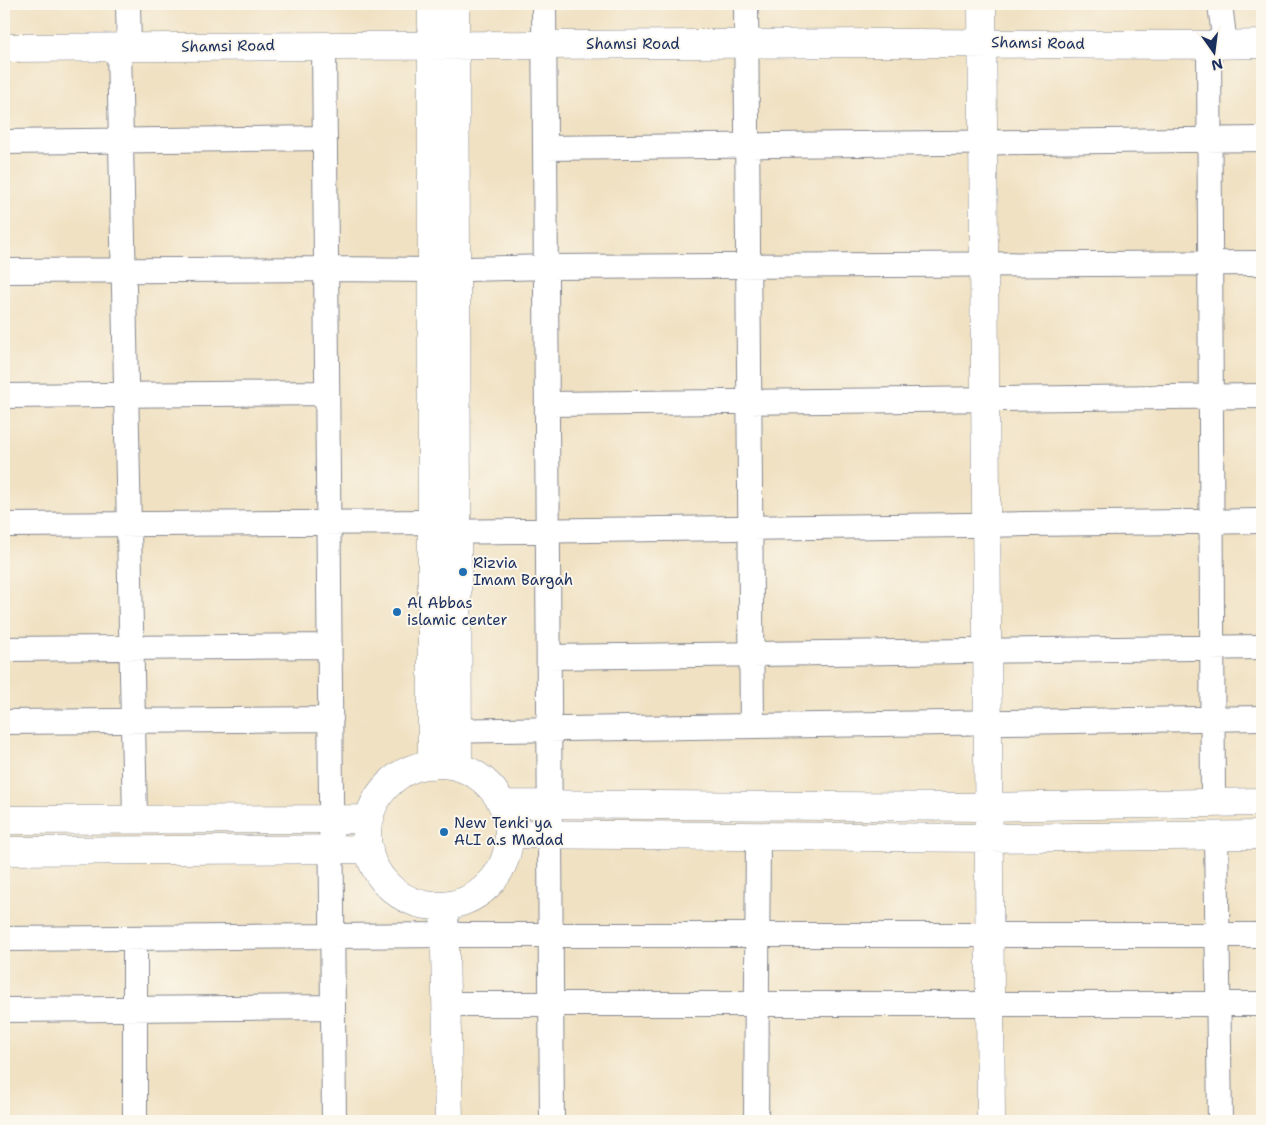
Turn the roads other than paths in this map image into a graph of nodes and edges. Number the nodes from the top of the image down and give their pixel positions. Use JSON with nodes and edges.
{"nodes":[{"id":1,"x":128,"y":4,"type":"edge"},
{"id":2,"x":432,"y":4,"type":"edge"},
{"id":3,"x":454,"y":4,"type":"edge"},
{"id":4,"x":544,"y":4,"type":"edge"},
{"id":5,"x":746,"y":4,"type":"edge"},
{"id":6,"x":982,"y":4,"type":"edge"},
{"id":7,"x":1220,"y":4,"type":"edge"},
{"id":8,"x":982,"y":42,"type":"junction"},
{"id":9,"x":747,"y":43,"type":"junction"},
{"id":10,"x":444,"y":44,"type":"junction"},
{"id":11,"x":544,"y":44,"type":"junction"},
{"id":12,"x":1262,"y":44,"type":"edge"},
{"id":13,"x":324,"y":45,"type":"junction"},
{"id":14,"x":1217,"y":45,"type":"junction"},
{"id":15,"x":124,"y":47,"type":"junction"},
{"id":16,"x":4,"y":48,"type":"edge"},
{"id":17,"x":325,"y":138,"type":"junction"},
{"id":18,"x":1262,"y":140,"type":"edge"},
{"id":19,"x":121,"y":141,"type":"junction"},
{"id":20,"x":1210,"y":141,"type":"junction"},
{"id":21,"x":4,"y":142,"type":"edge"},
{"id":22,"x":983,"y":144,"type":"junction"},
{"id":23,"x":748,"y":146,"type":"junction"},
{"id":24,"x":546,"y":148,"type":"junction"},
{"id":25,"x":1211,"y":263,"type":"junction"},
{"id":26,"x":1262,"y":263,"type":"edge"},
{"id":27,"x":984,"y":265,"type":"junction"},
{"id":28,"x":749,"y":266,"type":"junction"},
{"id":29,"x":546,"y":267,"type":"junction"},
{"id":30,"x":327,"y":269,"type":"junction"},
{"id":31,"x":124,"y":270,"type":"junction"},
{"id":32,"x":444,"y":270,"type":"junction"},
{"id":33,"x":4,"y":271,"type":"edge"},
{"id":34,"x":327,"y":393,"type":"junction"},
{"id":35,"x":126,"y":394,"type":"junction"},
{"id":36,"x":4,"y":396,"type":"edge"},
{"id":37,"x":1262,"y":396,"type":"edge"},
{"id":38,"x":1211,"y":397,"type":"junction"},
{"id":39,"x":985,"y":399,"type":"junction"},
{"id":40,"x":750,"y":402,"type":"junction"},
{"id":41,"x":547,"y":404,"type":"junction"},
{"id":42,"x":1262,"y":521,"type":"edge"},
{"id":43,"x":1212,"y":522,"type":"junction"},
{"id":44,"x":329,"y":523,"type":"junction"},
{"id":45,"x":128,"y":525,"type":"junction"},
{"id":46,"x":986,"y":525,"type":"junction"},
{"id":47,"x":4,"y":526,"type":"edge"},
{"id":48,"x":750,"y":528,"type":"junction"},
{"id":49,"x":441,"y":529,"type":"junction"},
{"id":50,"x":548,"y":532,"type":"junction"},
{"id":51,"x":330,"y":646,"type":"junction"},
{"id":52,"x":1262,"y":647,"type":"edge"},
{"id":53,"x":131,"y":648,"type":"junction"},
{"id":54,"x":1213,"y":648,"type":"junction"},
{"id":55,"x":4,"y":649,"type":"edge"},
{"id":56,"x":987,"y":651,"type":"junction"},
{"id":57,"x":752,"y":654,"type":"junction"},
{"id":58,"x":549,"y":657,"type":"junction"},
{"id":59,"x":1262,"y":718,"type":"edge"},
{"id":60,"x":330,"y":719,"type":"junction"},
{"id":61,"x":1213,"y":719,"type":"junction"},
{"id":62,"x":133,"y":721,"type":"junction"},
{"id":63,"x":4,"y":722,"type":"edge"},
{"id":64,"x":988,"y":722,"type":"junction"},
{"id":65,"x":752,"y":726,"type":"junction"},
{"id":66,"x":549,"y":729,"type":"junction"},
{"id":67,"x":445,"y":731,"type":"junction"},
{"id":68,"x":445,"y":766,"type":"junction"},
{"id":69,"x":1262,"y":802,"type":"edge"},
{"id":70,"x":1213,"y":803,"type":"junction"},
{"id":71,"x":503,"y":804,"type":"junction"},
{"id":72,"x":550,"y":804,"type":"junction"},
{"id":73,"x":988,"y":807,"type":"junction"},
{"id":74,"x":135,"y":819,"type":"junction"},
{"id":75,"x":332,"y":819,"type":"junction"},
{"id":76,"x":370,"y":819,"type":"junction"},
{"id":77,"x":4,"y":820,"type":"edge"},
{"id":78,"x":509,"y":834,"type":"junction"},
{"id":79,"x":550,"y":834,"type":"junction"},
{"id":80,"x":1216,"y":834,"type":"junction"},
{"id":81,"x":1262,"y":834,"type":"edge"},
{"id":82,"x":758,"y":836,"type":"junction"},
{"id":83,"x":989,"y":838,"type":"junction"},
{"id":84,"x":332,"y":849,"type":"junction"},
{"id":85,"x":369,"y":849,"type":"junction"},
{"id":86,"x":4,"y":851,"type":"edge"},
{"id":87,"x":444,"y":907,"type":"junction"},
{"id":88,"x":444,"y":935,"type":"junction"},
{"id":89,"x":551,"y":935,"type":"junction"},
{"id":90,"x":757,"y":935,"type":"junction"},
{"id":91,"x":989,"y":935,"type":"junction"},
{"id":92,"x":1217,"y":935,"type":"junction"},
{"id":93,"x":1262,"y":935,"type":"edge"},
{"id":94,"x":332,"y":936,"type":"junction"},
{"id":95,"x":134,"y":938,"type":"junction"},
{"id":96,"x":4,"y":939,"type":"edge"},
{"id":97,"x":446,"y":1004,"type":"junction"},
{"id":98,"x":551,"y":1004,"type":"junction"},
{"id":99,"x":757,"y":1004,"type":"junction"},
{"id":100,"x":990,"y":1004,"type":"junction"},
{"id":101,"x":1218,"y":1004,"type":"junction"},
{"id":102,"x":1262,"y":1004,"type":"edge"},
{"id":103,"x":333,"y":1007,"type":"junction"},
{"id":104,"x":135,"y":1009,"type":"junction"},
{"id":105,"x":4,"y":1010,"type":"edge"},
{"id":106,"x":135,"y":1121,"type":"edge"},
{"id":107,"x":334,"y":1121,"type":"edge"},
{"id":108,"x":449,"y":1121,"type":"edge"},
{"id":109,"x":552,"y":1121,"type":"edge"},
{"id":110,"x":756,"y":1121,"type":"edge"},
{"id":111,"x":991,"y":1121,"type":"edge"},
{"id":112,"x":1220,"y":1121,"type":"edge"}],
"edges":[{"from":1,"to":15,"type":"street"},
{"from":2,"to":10,"type":"street"},
{"from":3,"to":10,"type":"street"},
{"from":4,"to":11,"type":"street"},
{"from":5,"to":9,"type":"street"},
{"from":6,"to":8,"type":"street"},
{"from":7,"to":14,"type":"street"},
{"from":8,"to":9,"type":"street","name":"Shamsi Road"},
{"from":8,"to":14,"type":"street","name":"Shamsi Road"},
{"from":8,"to":22,"type":"street"},
{"from":9,"to":11,"type":"street","name":"Shamsi Road"},
{"from":9,"to":23,"type":"street"},
{"from":10,"to":11,"type":"street","name":"Shamsi Road"},
{"from":10,"to":13,"type":"street","name":"Shamsi Road"},
{"from":10,"to":32,"type":"street"},
{"from":11,"to":24,"type":"street"},
{"from":12,"to":14,"type":"street","name":"Shamsi Road"},
{"from":13,"to":15,"type":"street","name":"Shamsi Road"},
{"from":13,"to":17,"type":"street"},
{"from":14,"to":20,"type":"street"},
{"from":15,"to":16,"type":"street","name":"Shamsi Road"},
{"from":15,"to":19,"type":"street"},
{"from":17,"to":19,"type":"street"},
{"from":17,"to":30,"type":"street"},
{"from":18,"to":20,"type":"street"},
{"from":19,"to":21,"type":"street"},
{"from":19,"to":31,"type":"street"},
{"from":20,"to":22,"type":"street"},
{"from":20,"to":25,"type":"street"},
{"from":22,"to":23,"type":"street"},
{"from":22,"to":27,"type":"street"},
{"from":23,"to":24,"type":"street"},
{"from":23,"to":28,"type":"street"},
{"from":24,"to":29,"type":"street"},
{"from":25,"to":26,"type":"street"},
{"from":25,"to":27,"type":"street"},
{"from":25,"to":38,"type":"street"},
{"from":27,"to":28,"type":"street"},
{"from":27,"to":39,"type":"street"},
{"from":28,"to":29,"type":"street"},
{"from":28,"to":40,"type":"street"},
{"from":29,"to":32,"type":"street"},
{"from":29,"to":41,"type":"street"},
{"from":30,"to":31,"type":"street"},
{"from":30,"to":32,"type":"street"},
{"from":30,"to":34,"type":"street"},
{"from":31,"to":33,"type":"street"},
{"from":31,"to":35,"type":"street"},
{"from":32,"to":49,"type":"street"},
{"from":34,"to":35,"type":"street"},
{"from":34,"to":44,"type":"street"},
{"from":35,"to":36,"type":"street"},
{"from":35,"to":45,"type":"street"},
{"from":37,"to":38,"type":"street"},
{"from":38,"to":39,"type":"street"},
{"from":38,"to":43,"type":"street"},
{"from":39,"to":40,"type":"street"},
{"from":39,"to":46,"type":"street"},
{"from":40,"to":41,"type":"street"},
{"from":40,"to":48,"type":"street"},
{"from":41,"to":50,"type":"street"},
{"from":42,"to":43,"type":"street"},
{"from":43,"to":46,"type":"street"},
{"from":43,"to":54,"type":"street"},
{"from":44,"to":45,"type":"street"},
{"from":44,"to":49,"type":"street"},
{"from":44,"to":51,"type":"street"},
{"from":45,"to":47,"type":"street"},
{"from":45,"to":53,"type":"street"},
{"from":46,"to":48,"type":"street"},
{"from":46,"to":56,"type":"street"},
{"from":48,"to":50,"type":"street"},
{"from":48,"to":57,"type":"street"},
{"from":49,"to":50,"type":"street"},
{"from":49,"to":67,"type":"street"},
{"from":50,"to":58,"type":"street"},
{"from":51,"to":53,"type":"street"},
{"from":51,"to":60,"type":"street"},
{"from":52,"to":54,"type":"street"},
{"from":53,"to":55,"type":"street"},
{"from":53,"to":62,"type":"street"},
{"from":54,"to":56,"type":"street"},
{"from":54,"to":61,"type":"street"},
{"from":56,"to":57,"type":"street"},
{"from":56,"to":64,"type":"street"},
{"from":57,"to":58,"type":"street"},
{"from":57,"to":65,"type":"street"},
{"from":58,"to":66,"type":"street"},
{"from":59,"to":61,"type":"street"},
{"from":60,"to":62,"type":"street"},
{"from":60,"to":75,"type":"street"},
{"from":61,"to":64,"type":"street"},
{"from":61,"to":70,"type":"street"},
{"from":62,"to":63,"type":"street"},
{"from":62,"to":74,"type":"street"},
{"from":64,"to":65,"type":"street"},
{"from":64,"to":73,"type":"street"},
{"from":65,"to":66,"type":"street"},
{"from":66,"to":67,"type":"street"},
{"from":66,"to":72,"type":"street"},
{"from":67,"to":68,"type":"street"},
{"from":68,"to":71,"type":"street"},
{"from":68,"to":76,"type":"street"},
{"from":69,"to":70,"type":"street"},
{"from":70,"to":73,"type":"street"},
{"from":71,"to":72,"type":"street"},
{"from":71,"to":78,"type":"street"},
{"from":72,"to":73,"type":"street"},
{"from":72,"to":79,"type":"street"},
{"from":73,"to":83,"type":"street"},
{"from":74,"to":75,"type":"street"},
{"from":74,"to":77,"type":"street"},
{"from":75,"to":76,"type":"street"},
{"from":75,"to":84,"type":"street"},
{"from":76,"to":85,"type":"street"},
{"from":78,"to":79,"type":"street"},
{"from":78,"to":87,"type":"street"},
{"from":79,"to":82,"type":"street"},
{"from":79,"to":89,"type":"street"},
{"from":80,"to":81,"type":"street"},
{"from":80,"to":83,"type":"street"},
{"from":80,"to":92,"type":"street"},
{"from":82,"to":83,"type":"street"},
{"from":82,"to":90,"type":"street"},
{"from":83,"to":91,"type":"street"},
{"from":84,"to":85,"type":"street"},
{"from":84,"to":86,"type":"street"},
{"from":84,"to":94,"type":"street"},
{"from":85,"to":87,"type":"street"},
{"from":87,"to":88,"type":"street"},
{"from":88,"to":89,"type":"street"},
{"from":88,"to":94,"type":"street"},
{"from":88,"to":97,"type":"street"},
{"from":89,"to":90,"type":"street"},
{"from":89,"to":98,"type":"street"},
{"from":90,"to":91,"type":"street"},
{"from":90,"to":99,"type":"street"},
{"from":91,"to":92,"type":"street"},
{"from":91,"to":100,"type":"street"},
{"from":92,"to":93,"type":"street"},
{"from":92,"to":101,"type":"street"},
{"from":94,"to":95,"type":"street"},
{"from":94,"to":103,"type":"street"},
{"from":95,"to":96,"type":"street"},
{"from":95,"to":104,"type":"street"},
{"from":97,"to":98,"type":"street"},
{"from":97,"to":108,"type":"street"},
{"from":98,"to":99,"type":"street"},
{"from":98,"to":109,"type":"street"},
{"from":99,"to":100,"type":"street"},
{"from":99,"to":110,"type":"street"},
{"from":100,"to":101,"type":"street"},
{"from":100,"to":111,"type":"street"},
{"from":101,"to":102,"type":"street"},
{"from":101,"to":112,"type":"street"},
{"from":103,"to":104,"type":"street"},
{"from":103,"to":107,"type":"street"},
{"from":104,"to":105,"type":"street"},
{"from":104,"to":106,"type":"street"}]}
